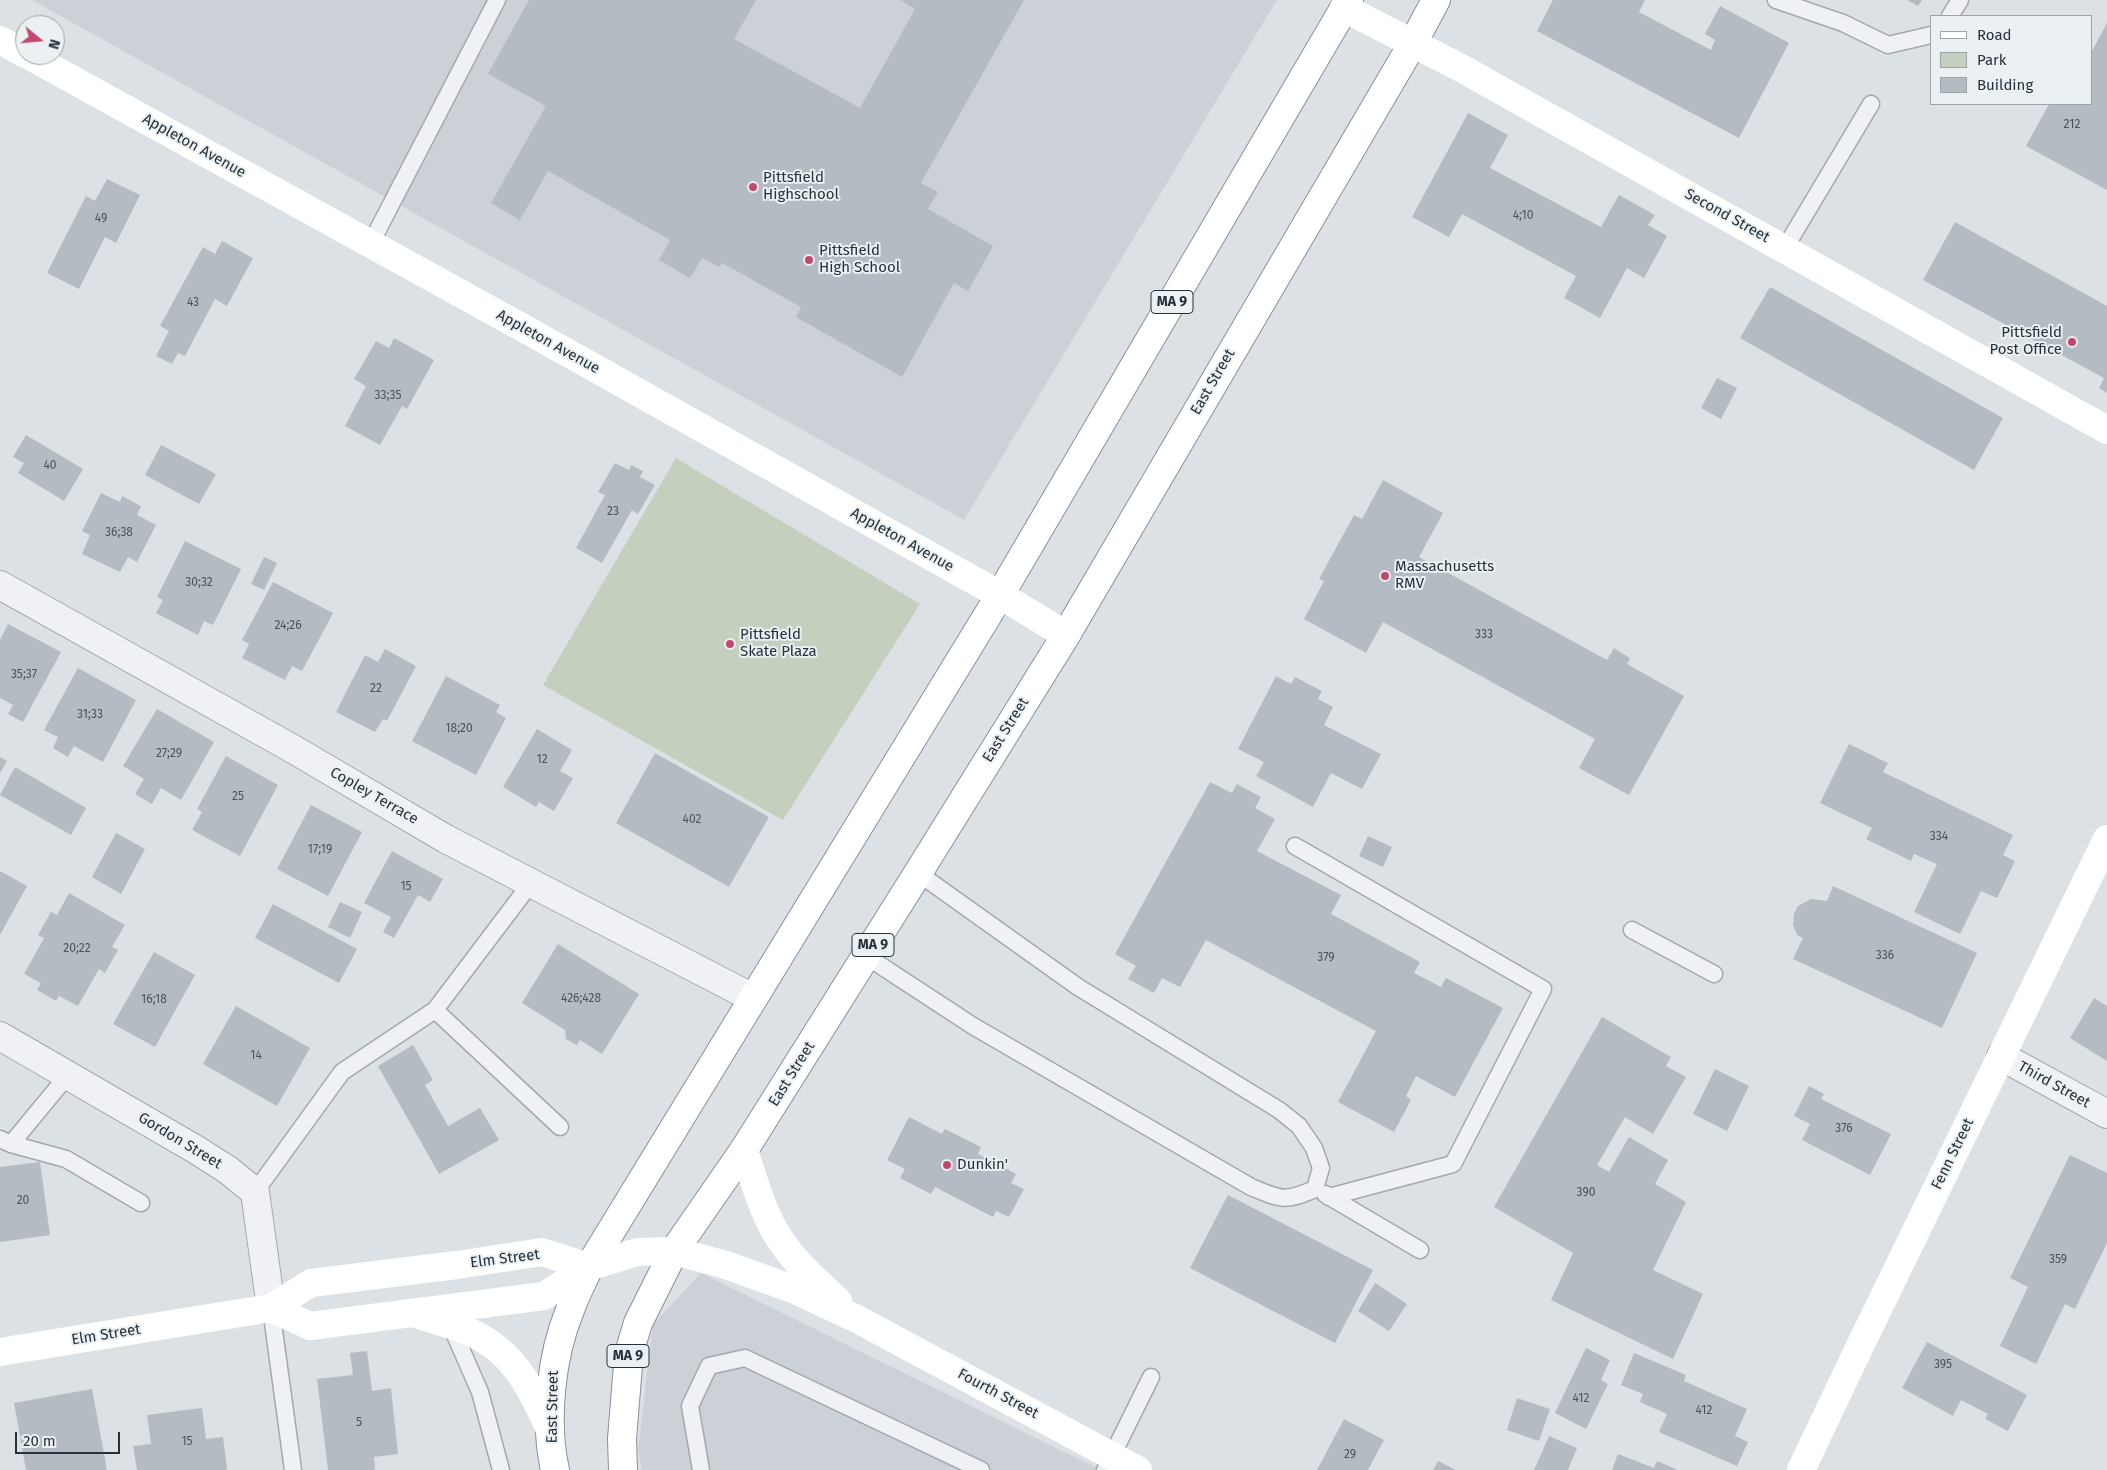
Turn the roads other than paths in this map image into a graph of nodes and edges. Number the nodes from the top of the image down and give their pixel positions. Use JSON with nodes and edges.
{"nodes":[{"id":1,"x":497,"y":0,"type":"edge"},
{"id":2,"x":1436,"y":0,"type":"edge"},
{"id":3,"x":1776,"y":0,"type":"edge"},
{"id":4,"x":1960,"y":0,"type":"edge"},
{"id":5,"x":1346,"y":4,"type":"edge"},
{"id":6,"x":1951,"y":15,"type":"edge"},
{"id":7,"x":1930,"y":35,"type":"edge"},
{"id":8,"x":0,"y":40,"type":"edge"},
{"id":9,"x":1413,"y":43,"type":"junction"},
{"id":10,"x":15,"y":48,"type":"edge"},
{"id":11,"x":46,"y":65,"type":"edge"},
{"id":12,"x":1871,"y":104,"type":"dead end"},
{"id":13,"x":371,"y":243,"type":"junction"},
{"id":14,"x":1785,"y":248,"type":"junction"},
{"id":15,"x":2107,"y":430,"type":"edge"},
{"id":16,"x":0,"y":585,"type":"edge"},
{"id":17,"x":1000,"y":595,"type":"junction"},
{"id":18,"x":1066,"y":635,"type":"junction"},
{"id":19,"x":2107,"y":839,"type":"edge"},
{"id":20,"x":1295,"y":846,"type":"dead end"},
{"id":21,"x":918,"y":873,"type":"junction"},
{"id":22,"x":531,"y":883,"type":"junction"},
{"id":23,"x":1632,"y":930,"type":"dead end"},
{"id":24,"x":866,"y":956,"type":"junction"},
{"id":25,"x":1714,"y":974,"type":"dead end"},
{"id":26,"x":753,"y":998,"type":"junction"},
{"id":27,"x":435,"y":1010,"type":"junction"},
{"id":28,"x":0,"y":1036,"type":"edge"},
{"id":29,"x":2001,"y":1056,"type":"junction"},
{"id":30,"x":68,"y":1075,"type":"junction"},
{"id":31,"x":2107,"y":1114,"type":"edge"},
{"id":32,"x":560,"y":1126,"type":"dead end"},
{"id":33,"x":5,"y":1141,"type":"edge"},
{"id":34,"x":744,"y":1150,"type":"junction"},
{"id":35,"x":255,"y":1192,"type":"junction"},
{"id":36,"x":1322,"y":1193,"type":"junction"},
{"id":37,"x":141,"y":1203,"type":"dead end"},
{"id":38,"x":1420,"y":1250,"type":"dead end"},
{"id":39,"x":674,"y":1251,"type":"junction"},
{"id":40,"x":589,"y":1267,"type":"junction"},
{"id":41,"x":271,"y":1308,"type":"junction"},
{"id":42,"x":413,"y":1313,"type":"junction"},
{"id":43,"x":857,"y":1319,"type":"junction"},
{"id":44,"x":450,"y":1326,"type":"junction"},
{"id":45,"x":0,"y":1352,"type":"edge"},
{"id":46,"x":1151,"y":1377,"type":"dead end"},
{"id":47,"x":550,"y":1430,"type":"junction"},
{"id":48,"x":1109,"y":1463,"type":"edge"},
{"id":49,"x":293,"y":1470,"type":"edge"},
{"id":50,"x":502,"y":1470,"type":"edge"},
{"id":51,"x":555,"y":1470,"type":"edge"},
{"id":52,"x":623,"y":1470,"type":"edge"},
{"id":53,"x":701,"y":1470,"type":"edge"},
{"id":54,"x":981,"y":1470,"type":"edge"},
{"id":55,"x":1138,"y":1470,"type":"edge"},
{"id":56,"x":1801,"y":1470,"type":"edge"}],
"edges":[{"from":1,"to":13,"type":"lane"},
{"from":2,"to":9,"type":"main road","name":"East Street","number":"MA 9"},
{"from":3,"to":7,"type":"lane"},
{"from":4,"to":6,"type":"lane"},
{"from":5,"to":9,"type":"main road","name":"Second Street"},
{"from":5,"to":17,"type":"main road","name":"East Street","number":"MA 9"},
{"from":8,"to":10,"type":"main road","name":"Appleton Avenue"},
{"from":9,"to":14,"type":"main road","name":"Second Street"},
{"from":9,"to":18,"type":"main road","name":"East Street","number":"MA 9"},
{"from":11,"to":13,"type":"main road","name":"Appleton Avenue"},
{"from":12,"to":14,"type":"lane"},
{"from":13,"to":17,"type":"main road","name":"Appleton Avenue"},
{"from":14,"to":15,"type":"main road","name":"Second Street"},
{"from":16,"to":22,"type":"street","name":"Copley Terrace"},
{"from":17,"to":18,"type":"main road","name":"Appleton Avenue"},
{"from":17,"to":26,"type":"main road","name":"East Street","number":"MA 9"},
{"from":18,"to":21,"type":"main road","name":"East Street","number":"MA 9"},
{"from":19,"to":29,"type":"main road","name":"Fenn Street"},
{"from":20,"to":36,"type":"lane"},
{"from":21,"to":24,"type":"main road","name":"East Street","number":"MA 9"},
{"from":21,"to":36,"type":"lane"},
{"from":22,"to":26,"type":"street","name":"Copley Terrace"},
{"from":22,"to":27,"type":"lane"},
{"from":23,"to":25,"type":"lane"},
{"from":24,"to":34,"type":"main road","name":"East Street","number":"MA 9"},
{"from":24,"to":36,"type":"lane"},
{"from":26,"to":40,"type":"main road","name":"East Street","number":"MA 9"},
{"from":27,"to":32,"type":"lane"},
{"from":27,"to":35,"type":"lane"},
{"from":28,"to":30,"type":"street","name":"Gordon Street"},
{"from":29,"to":31,"type":"street","name":"Third Street"},
{"from":29,"to":56,"type":"main road","name":"Fenn Street"},
{"from":30,"to":33,"type":"lane"},
{"from":30,"to":35,"type":"street","name":"Gordon Street"},
{"from":33,"to":37,"type":"lane"},
{"from":34,"to":39,"type":"main road","name":"East Street","number":"MA 9"},
{"from":34,"to":43,"type":"main road","name":"Fourth Street"},
{"from":35,"to":41,"type":"street"},
{"from":36,"to":38,"type":"lane"},
{"from":39,"to":40,"type":"main road","name":"Fourth Street"},
{"from":39,"to":43,"type":"main road","name":"Fourth Street"},
{"from":39,"to":52,"type":"main road","name":"East Street","number":"MA 9"},
{"from":40,"to":41,"type":"main road","name":"Elm Street"},
{"from":40,"to":42,"type":"main road"},
{"from":40,"to":47,"type":"main road","name":"East Street","number":"MA 9"},
{"from":41,"to":42,"type":"main road"},
{"from":41,"to":45,"type":"main road","name":"Elm Street"},
{"from":41,"to":49,"type":"lane"},
{"from":42,"to":44,"type":"main road"},
{"from":43,"to":48,"type":"main road","name":"Fourth Street"},
{"from":44,"to":47,"type":"main road"},
{"from":44,"to":50,"type":"lane"},
{"from":46,"to":48,"type":"lane"},
{"from":47,"to":51,"type":"main road","name":"East Street","number":"MA 9"},
{"from":48,"to":55,"type":"main road","name":"Fourth Street"},
{"from":53,"to":54,"type":"lane"}]}
